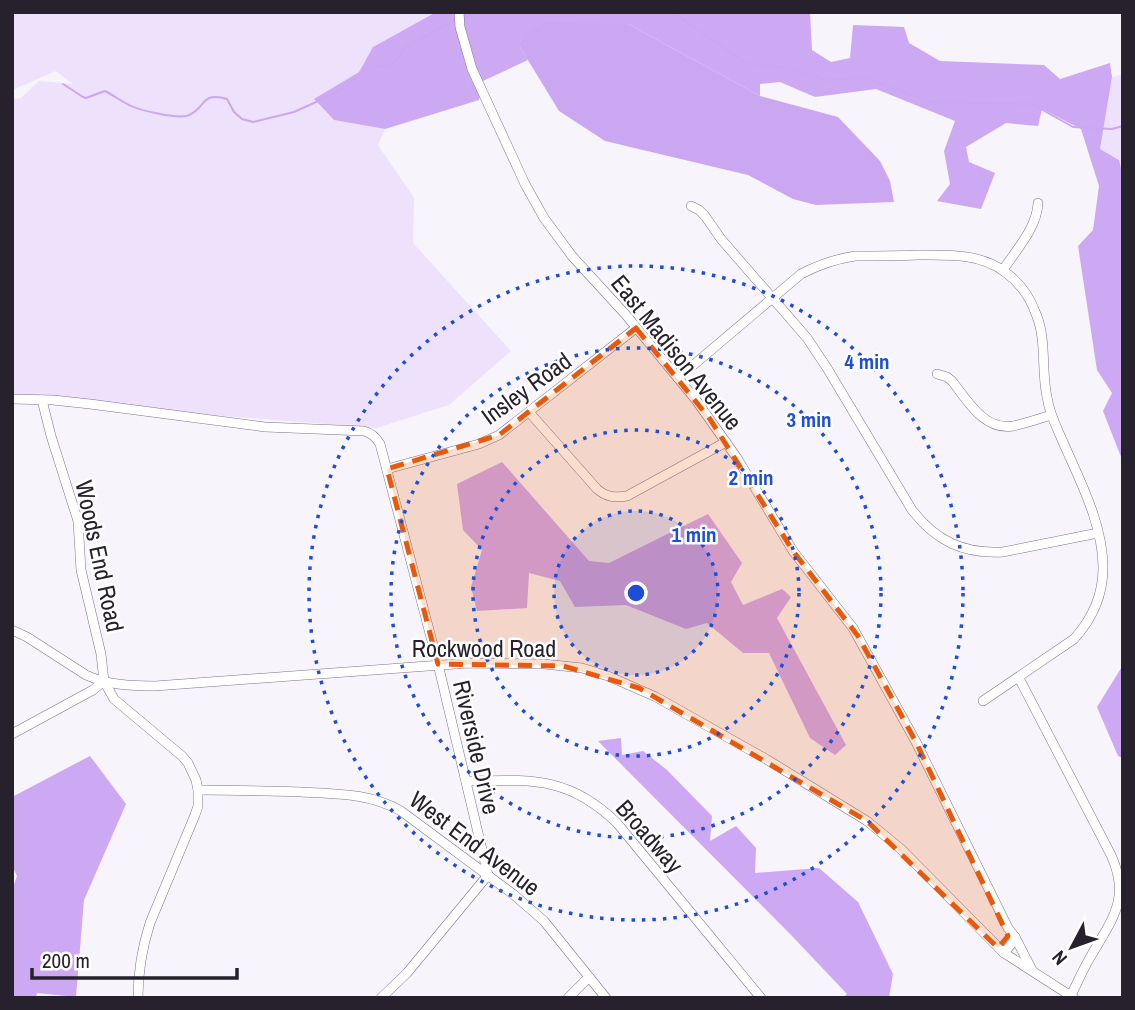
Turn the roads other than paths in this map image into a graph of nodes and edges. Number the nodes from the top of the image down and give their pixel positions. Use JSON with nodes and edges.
{"nodes":[{"id":1,"x":460,"y":13,"type":"edge"},
{"id":2,"x":1038,"y":203,"type":"dead end"},
{"id":3,"x":691,"y":206,"type":"dead end"},
{"id":4,"x":1003,"y":270,"type":"junction"},
{"id":5,"x":773,"y":298,"type":"junction"},
{"id":6,"x":636,"y":328,"type":"junction"},
{"id":7,"x":937,"y":373,"type":"dead end"},
{"id":8,"x":678,"y":378,"type":"junction"},
{"id":9,"x":12,"y":399,"type":"edge"},
{"id":10,"x":42,"y":400,"type":"junction"},
{"id":11,"x":530,"y":412,"type":"junction"},
{"id":12,"x":1051,"y":415,"type":"junction"},
{"id":13,"x":726,"y":442,"type":"junction"},
{"id":14,"x":387,"y":469,"type":"junction"},
{"id":15,"x":1098,"y":533,"type":"junction"},
{"id":16,"x":12,"y":630,"type":"edge"},
{"id":17,"x":438,"y":664,"type":"junction"},
{"id":18,"x":1019,"y":678,"type":"junction"},
{"id":19,"x":104,"y":681,"type":"junction"},
{"id":20,"x":984,"y":701,"type":"dead end"},
{"id":21,"x":12,"y":734,"type":"edge"},
{"id":22,"x":466,"y":781,"type":"junction"},
{"id":23,"x":198,"y":790,"type":"junction"},
{"id":24,"x":488,"y":875,"type":"junction"},
{"id":25,"x":1009,"y":928,"type":"junction"},
{"id":26,"x":1015,"y":937,"type":"junction"},
{"id":27,"x":1001,"y":951,"type":"junction"},
{"id":28,"x":1032,"y":972,"type":"junction"},
{"id":29,"x":589,"y":977,"type":"junction"},
{"id":30,"x":1073,"y":997,"type":"edge"},
{"id":31,"x":138,"y":998,"type":"edge"},
{"id":32,"x":381,"y":998,"type":"edge"},
{"id":33,"x":568,"y":998,"type":"edge"},
{"id":34,"x":606,"y":998,"type":"edge"},
{"id":35,"x":761,"y":998,"type":"edge"}],
"edges":[{"from":1,"to":6,"type":"street","name":"East Madison Avenue"},
{"from":2,"to":4,"type":"street"},
{"from":3,"to":5,"type":"street"},
{"from":4,"to":5,"type":"street"},
{"from":4,"to":12,"type":"street"},
{"from":5,"to":8,"type":"street"},
{"from":5,"to":15,"type":"street"},
{"from":6,"to":8,"type":"street","name":"East Madison Avenue"},
{"from":6,"to":11,"type":"street","name":"Insley Road"},
{"from":7,"to":12,"type":"street"},
{"from":8,"to":13,"type":"street","name":"East Madison Avenue"},
{"from":9,"to":10,"type":"street","name":"Riverside Drive"},
{"from":10,"to":14,"type":"street","name":"Riverside Drive"},
{"from":10,"to":19,"type":"street","name":"Woods End Road"},
{"from":11,"to":13,"type":"street"},
{"from":11,"to":14,"type":"street","name":"Insley Road"},
{"from":12,"to":15,"type":"street"},
{"from":13,"to":25,"type":"street","name":"East Madison Avenue"},
{"from":14,"to":17,"type":"street","name":"Riverside Drive"},
{"from":15,"to":18,"type":"street"},
{"from":16,"to":19,"type":"street","name":"Rockwood Road"},
{"from":17,"to":19,"type":"street","name":"Rockwood Road"},
{"from":17,"to":22,"type":"street","name":"Riverside Drive"},
{"from":17,"to":27,"type":"street","name":"Rockwood Road"},
{"from":18,"to":20,"type":"street"},
{"from":18,"to":30,"type":"street"},
{"from":19,"to":21,"type":"street"},
{"from":19,"to":23,"type":"street"},
{"from":22,"to":24,"type":"street","name":"Riverside Drive"},
{"from":22,"to":35,"type":"street","name":"Broadway"},
{"from":23,"to":24,"type":"street","name":"West End Avenue"},
{"from":23,"to":31,"type":"street"},
{"from":24,"to":29,"type":"street","name":"West End Avenue"},
{"from":24,"to":32,"type":"street"},
{"from":25,"to":26,"type":"street","name":"East Madison Avenue"},
{"from":25,"to":27,"type":"street"},
{"from":26,"to":27,"type":"street"},
{"from":26,"to":28,"type":"street","name":"East Madison Avenue"},
{"from":27,"to":28,"type":"street","name":"Rockwood Road"},
{"from":28,"to":30,"type":"street","name":"Rockwood Road"},
{"from":29,"to":33,"type":"street"},
{"from":29,"to":34,"type":"street","name":"West End Avenue"}]}
